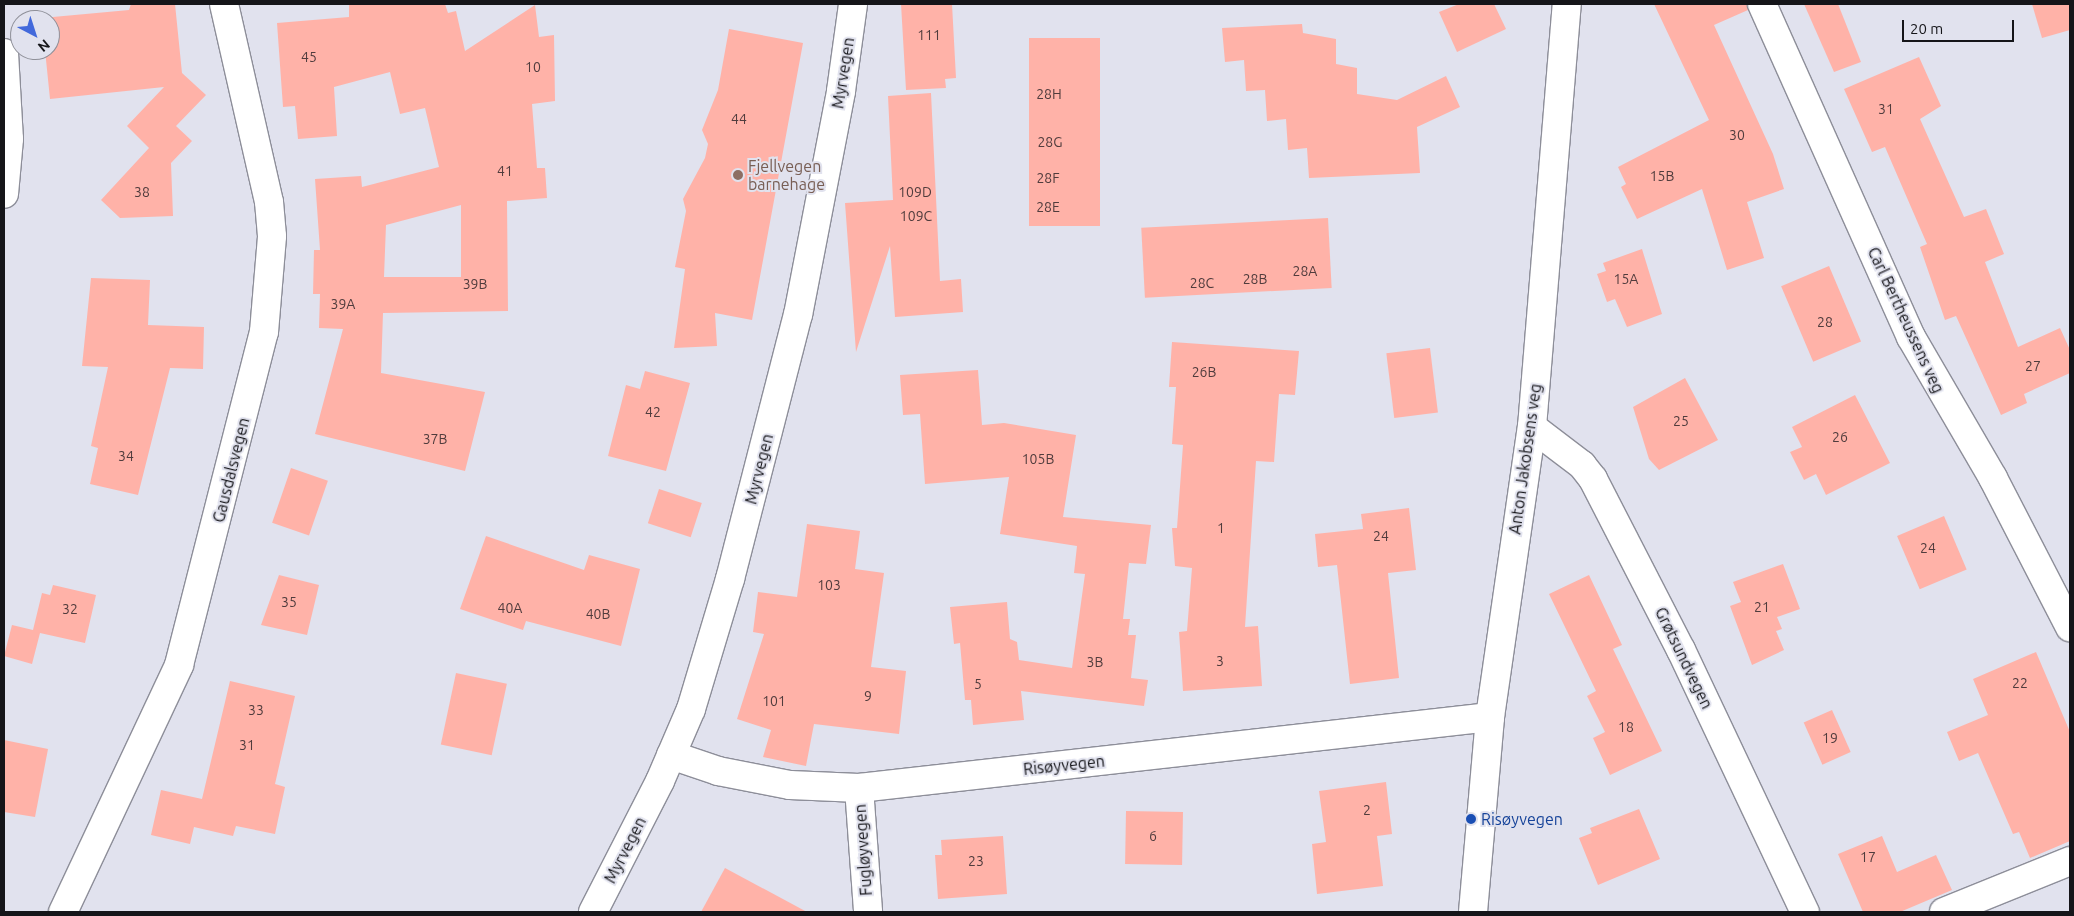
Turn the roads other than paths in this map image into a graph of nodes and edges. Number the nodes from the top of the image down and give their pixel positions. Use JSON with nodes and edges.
{"nodes":[{"id":1,"x":224,"y":4,"type":"edge"},
{"id":2,"x":853,"y":4,"type":"edge"},
{"id":3,"x":1566,"y":4,"type":"edge"},
{"id":4,"x":1762,"y":4,"type":"edge"},
{"id":5,"x":4,"y":54,"type":"edge"},
{"id":6,"x":4,"y":194,"type":"edge"},
{"id":7,"x":1532,"y":427,"type":"junction"},
{"id":8,"x":2059,"y":580,"type":"edge"},
{"id":9,"x":2070,"y":627,"type":"edge"},
{"id":10,"x":1490,"y":717,"type":"junction"},
{"id":11,"x":671,"y":756,"type":"junction"},
{"id":12,"x":859,"y":788,"type":"junction"},
{"id":13,"x":2070,"y":862,"type":"edge"},
{"id":14,"x":62,"y":912,"type":"edge"},
{"id":15,"x":593,"y":912,"type":"edge"},
{"id":16,"x":868,"y":912,"type":"edge"},
{"id":17,"x":1473,"y":912,"type":"edge"},
{"id":18,"x":1805,"y":912,"type":"edge"},
{"id":19,"x":1944,"y":912,"type":"edge"}],
"edges":[{"from":1,"to":14,"type":"street","name":"Gausdalsvegen"},
{"from":2,"to":11,"type":"street","name":"Myrvegen"},
{"from":3,"to":7,"type":"street","name":"Anton Jakobsens veg"},
{"from":4,"to":8,"type":"street","name":"Carl Bertheussens veg"},
{"from":5,"to":6,"type":"street"},
{"from":7,"to":10,"type":"street","name":"Anton Jakobsens veg"},
{"from":7,"to":18,"type":"street","name":"Grøtsundvegen"},
{"from":8,"to":9,"type":"street","name":"Carl Bertheussens veg"},
{"from":10,"to":12,"type":"street","name":"Risøyvegen"},
{"from":10,"to":17,"type":"street","name":"Anton Jakobsens veg"},
{"from":11,"to":12,"type":"street","name":"Risøyvegen"},
{"from":11,"to":15,"type":"street","name":"Myrvegen"},
{"from":12,"to":16,"type":"street","name":"Fugløyvegen"},
{"from":13,"to":19,"type":"street"}]}
